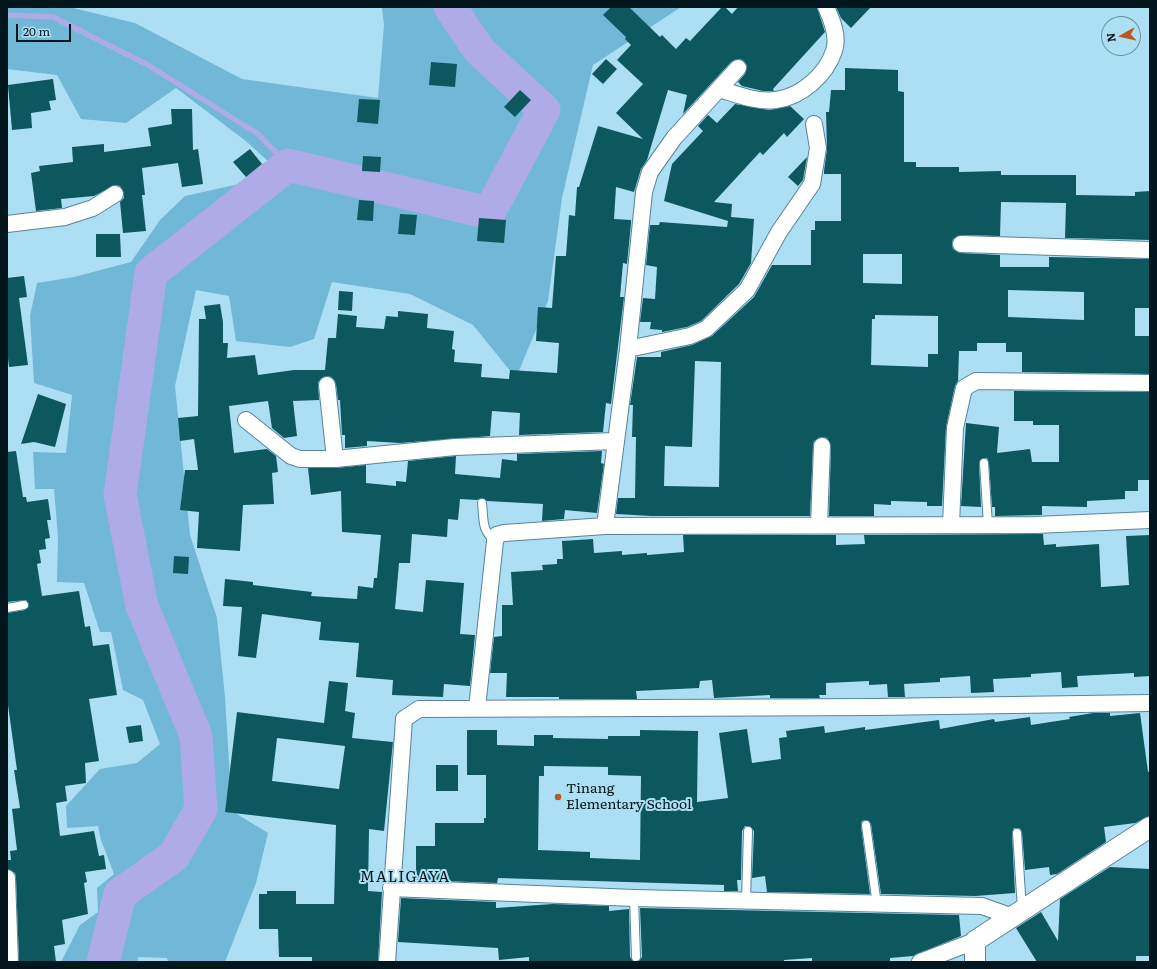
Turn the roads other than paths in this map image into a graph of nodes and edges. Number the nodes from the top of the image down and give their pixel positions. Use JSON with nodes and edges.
{"nodes":[{"id":1,"x":826,"y":7,"type":"edge"},
{"id":2,"x":738,"y":68,"type":"dead end"},
{"id":3,"x":719,"y":89,"type":"junction"},
{"id":4,"x":814,"y":124,"type":"dead end"},
{"id":5,"x":115,"y":194,"type":"dead end"},
{"id":6,"x":7,"y":224,"type":"edge"},
{"id":7,"x":961,"y":244,"type":"dead end"},
{"id":8,"x":1150,"y":250,"type":"edge"},
{"id":9,"x":628,"y":349,"type":"junction"},
{"id":10,"x":1150,"y":383,"type":"edge"},
{"id":11,"x":327,"y":385,"type":"dead end"},
{"id":12,"x":246,"y":420,"type":"dead end"},
{"id":13,"x":616,"y":441,"type":"junction"},
{"id":14,"x":822,"y":446,"type":"dead end"},
{"id":15,"x":335,"y":459,"type":"junction"},
{"id":16,"x":984,"y":463,"type":"dead end"},
{"id":17,"x":482,"y":503,"type":"dead end"},
{"id":18,"x":1150,"y":520,"type":"edge"},
{"id":19,"x":818,"y":525,"type":"junction"},
{"id":20,"x":951,"y":525,"type":"junction"},
{"id":21,"x":988,"y":525,"type":"junction"},
{"id":22,"x":605,"y":526,"type":"junction"},
{"id":23,"x":495,"y":541,"type":"junction"},
{"id":24,"x":24,"y":605,"type":"dead end"},
{"id":25,"x":7,"y":608,"type":"edge"},
{"id":26,"x":1150,"y":703,"type":"edge"},
{"id":27,"x":477,"y":708,"type":"junction"},
{"id":28,"x":866,"y":825,"type":"dead end"},
{"id":29,"x":1150,"y":827,"type":"edge"},
{"id":30,"x":748,"y":831,"type":"dead end"},
{"id":31,"x":1017,"y":833,"type":"dead end"},
{"id":32,"x":7,"y":878,"type":"edge"},
{"id":33,"x":392,"y":888,"type":"junction"},
{"id":34,"x":634,"y":898,"type":"junction"},
{"id":35,"x":746,"y":901,"type":"junction"},
{"id":36,"x":877,"y":905,"type":"junction"},
{"id":37,"x":1017,"y":914,"type":"junction"},
{"id":38,"x":975,"y":941,"type":"junction"},
{"id":39,"x":636,"y":957,"type":"dead end"},
{"id":40,"x":10,"y":962,"type":"edge"},
{"id":41,"x":387,"y":962,"type":"edge"},
{"id":42,"x":920,"y":962,"type":"edge"},
{"id":43,"x":975,"y":962,"type":"edge"}],
"edges":[{"from":1,"to":3,"type":"street"},
{"from":2,"to":3,"type":"street"},
{"from":3,"to":9,"type":"street"},
{"from":4,"to":9,"type":"street"},
{"from":5,"to":6,"type":"street"},
{"from":7,"to":8,"type":"street"},
{"from":9,"to":13,"type":"street"},
{"from":10,"to":20,"type":"street"},
{"from":11,"to":15,"type":"street"},
{"from":12,"to":15,"type":"street"},
{"from":13,"to":15,"type":"street"},
{"from":13,"to":22,"type":"street"},
{"from":14,"to":19,"type":"street"},
{"from":16,"to":21,"type":"lane"},
{"from":17,"to":23,"type":"lane"},
{"from":18,"to":21,"type":"street"},
{"from":19,"to":20,"type":"street"},
{"from":19,"to":22,"type":"street"},
{"from":20,"to":21,"type":"street"},
{"from":22,"to":23,"type":"street"},
{"from":23,"to":27,"type":"street"},
{"from":24,"to":25,"type":"lane"},
{"from":26,"to":27,"type":"street"},
{"from":27,"to":33,"type":"street"},
{"from":28,"to":36,"type":"lane"},
{"from":29,"to":37,"type":"street"},
{"from":30,"to":35,"type":"lane"},
{"from":31,"to":37,"type":"lane"},
{"from":32,"to":40,"type":"street"},
{"from":33,"to":34,"type":"street"},
{"from":33,"to":41,"type":"street"},
{"from":34,"to":35,"type":"street"},
{"from":34,"to":39,"type":"lane"},
{"from":35,"to":36,"type":"street"},
{"from":36,"to":37,"type":"street"},
{"from":37,"to":38,"type":"street"},
{"from":38,"to":42,"type":"street"},
{"from":38,"to":43,"type":"street"}]}
